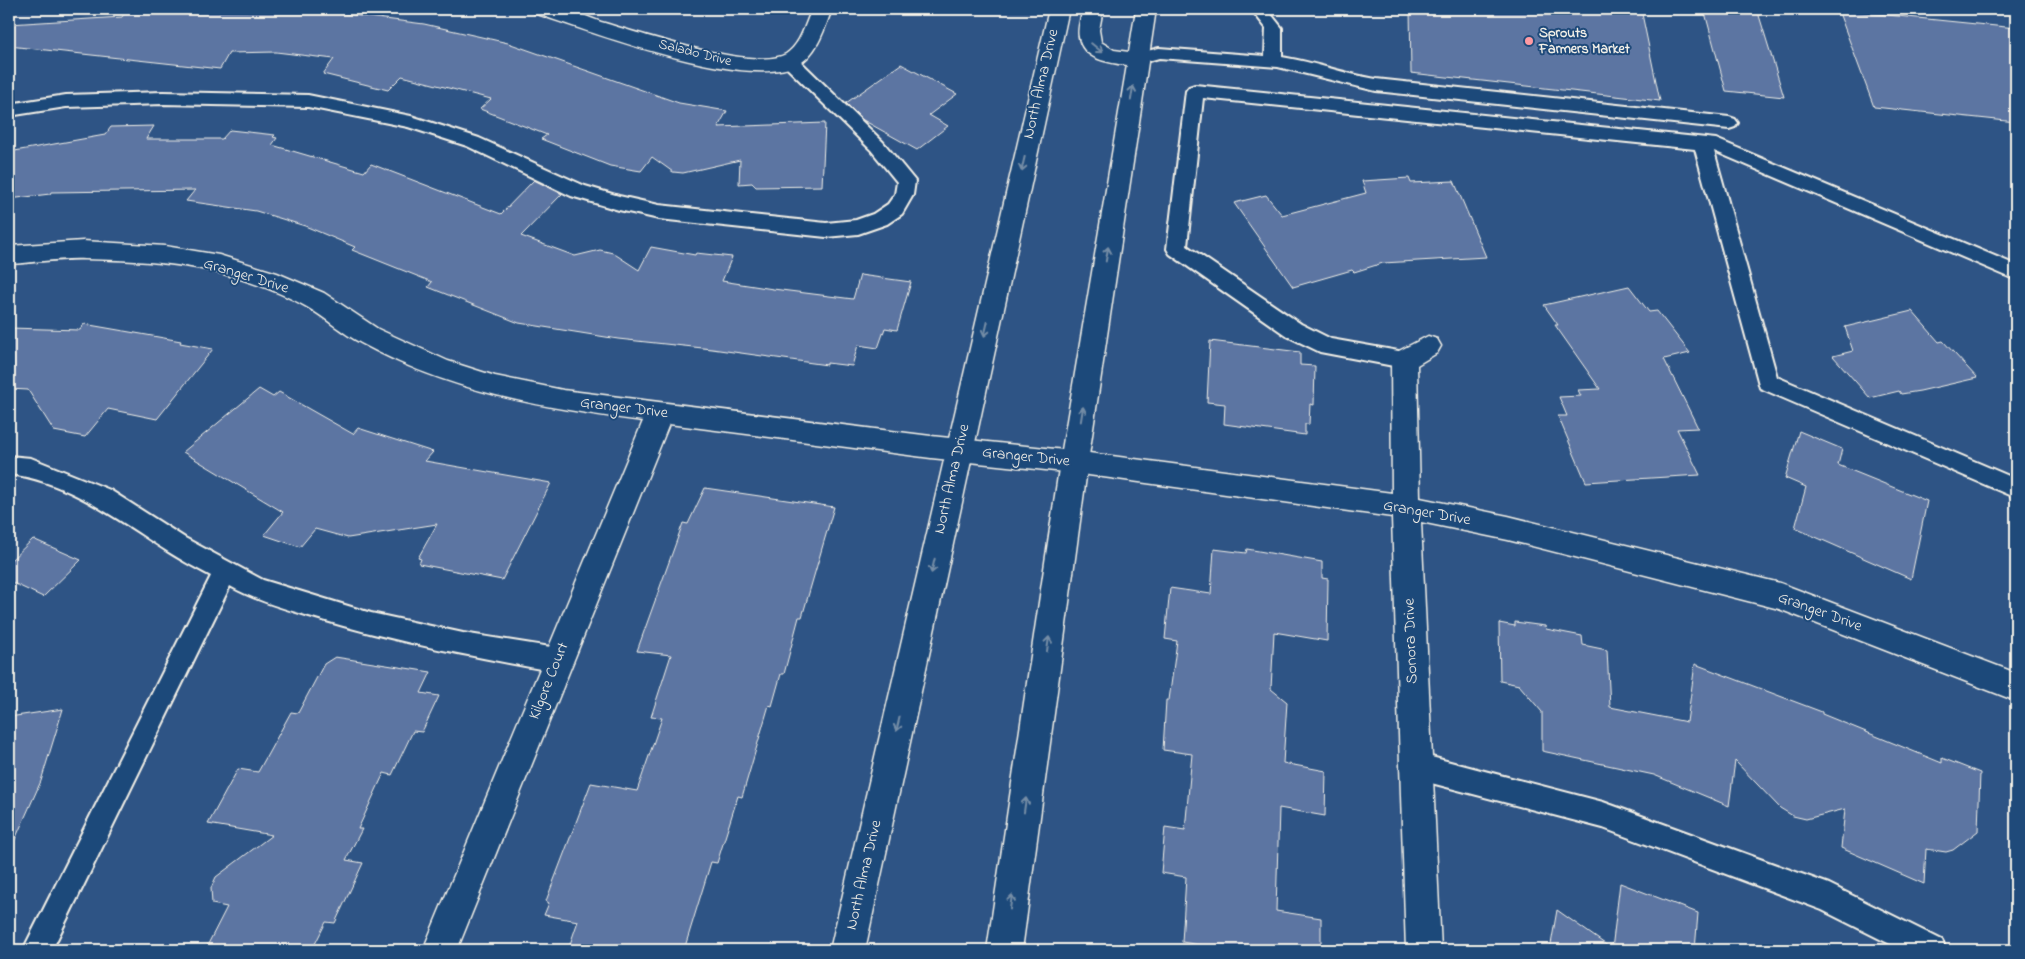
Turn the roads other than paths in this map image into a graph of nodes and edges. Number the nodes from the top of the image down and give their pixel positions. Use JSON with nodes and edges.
{"nodes":[{"id":1,"x":542,"y":9,"type":"edge"},
{"id":2,"x":822,"y":9,"type":"edge"},
{"id":3,"x":1059,"y":9,"type":"edge"},
{"id":4,"x":1093,"y":9,"type":"edge"},
{"id":5,"x":1146,"y":9,"type":"edge"},
{"id":6,"x":1259,"y":9,"type":"edge"},
{"id":7,"x":1138,"y":59,"type":"junction"},
{"id":8,"x":790,"y":61,"type":"junction"},
{"id":9,"x":1273,"y":62,"type":"junction"},
{"id":10,"x":9,"y":110,"type":"edge"},
{"id":11,"x":1729,"y":123,"type":"dead end"},
{"id":12,"x":1703,"y":144,"type":"junction"},
{"id":13,"x":9,"y":255,"type":"edge"},
{"id":14,"x":2016,"y":273,"type":"edge"},
{"id":15,"x":1416,"y":353,"type":"joint"},
{"id":16,"x":660,"y":413,"type":"junction"},
{"id":17,"x":959,"y":450,"type":"junction"},
{"id":18,"x":1074,"y":462,"type":"junction"},
{"id":19,"x":9,"y":465,"type":"edge"},
{"id":20,"x":2016,"y":489,"type":"edge"},
{"id":21,"x":1406,"y":508,"type":"junction"},
{"id":22,"x":225,"y":572,"type":"junction"},
{"id":23,"x":557,"y":660,"type":"junction"},
{"id":24,"x":2016,"y":687,"type":"edge"},
{"id":25,"x":1416,"y":766,"type":"junction"},
{"id":26,"x":37,"y":950,"type":"edge"},
{"id":27,"x":440,"y":950,"type":"edge"},
{"id":28,"x":847,"y":950,"type":"edge"},
{"id":29,"x":1004,"y":950,"type":"edge"},
{"id":30,"x":1423,"y":950,"type":"edge"},
{"id":31,"x":1932,"y":950,"type":"edge"}],
"edges":[{"from":1,"to":8,"type":"street","name":"Salado Drive"},
{"from":2,"to":8,"type":"street"},
{"from":3,"to":17,"type":"street","name":"North Alma Drive","one_way":true},
{"from":4,"to":7,"type":"street","one_way":true},
{"from":5,"to":7,"type":"street"},
{"from":6,"to":9,"type":"lane"},
{"from":7,"to":9,"type":"lane"},
{"from":18,"to":7,"type":"street","one_way":true},
{"from":8,"to":10,"type":"lane"},
{"from":9,"to":11,"type":"lane"},
{"from":12,"to":14,"type":"lane"},
{"from":12,"to":15,"type":"lane"},
{"from":12,"to":20,"type":"lane"},
{"from":13,"to":16,"type":"street","name":"Granger Drive"},
{"from":15,"to":21,"type":"street","name":"Sonora Drive"},
{"from":16,"to":17,"type":"street","name":"Granger Drive"},
{"from":16,"to":23,"type":"street","name":"Kilgore Court"},
{"from":17,"to":18,"type":"street","name":"Granger Drive"},
{"from":17,"to":28,"type":"street","name":"North Alma Drive","one_way":true},
{"from":18,"to":21,"type":"street","name":"Granger Drive"},
{"from":29,"to":18,"type":"street","one_way":true},
{"from":19,"to":22,"type":"lane"},
{"from":21,"to":24,"type":"street","name":"Granger Drive"},
{"from":21,"to":25,"type":"street","name":"Sonora Drive"},
{"from":22,"to":23,"type":"lane"},
{"from":22,"to":26,"type":"lane"},
{"from":23,"to":27,"type":"street","name":"Kilgore Court"},
{"from":25,"to":30,"type":"street","name":"Sonora Drive"},
{"from":25,"to":31,"type":"lane"}]}
